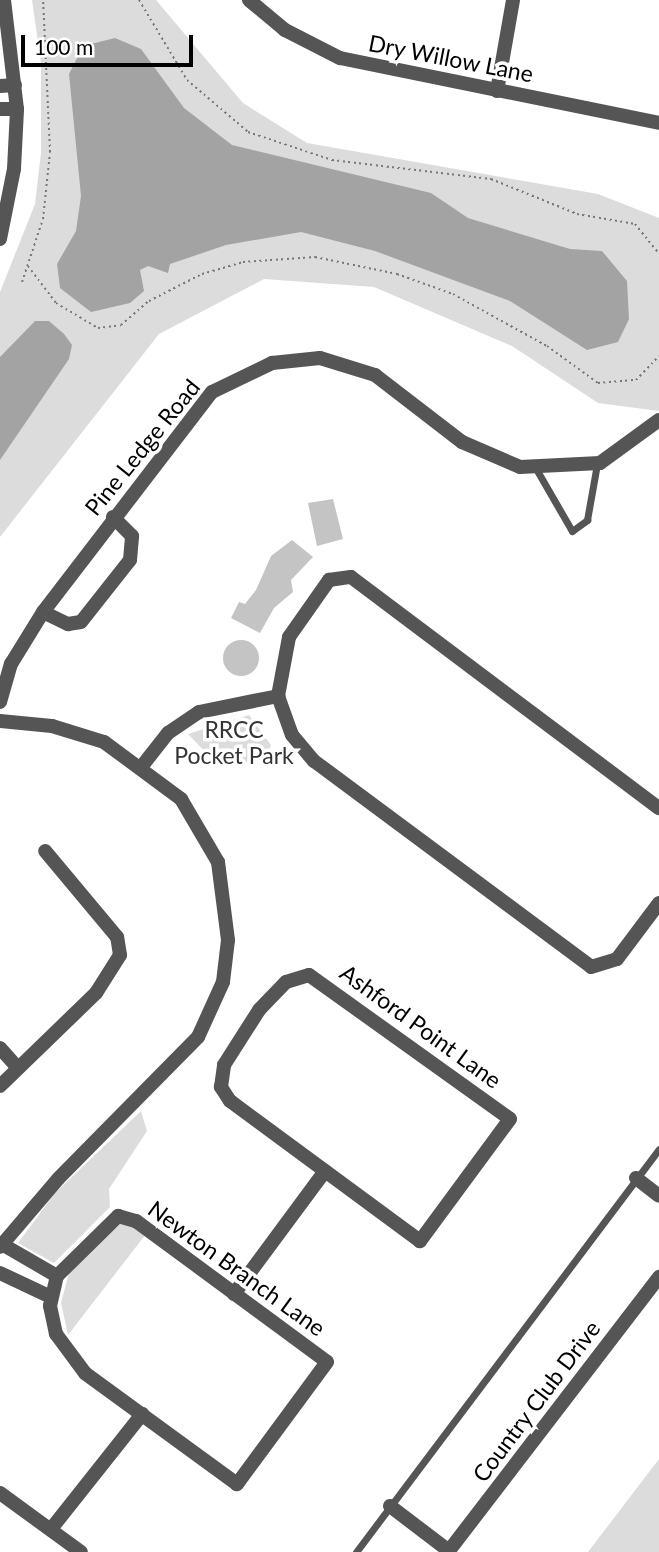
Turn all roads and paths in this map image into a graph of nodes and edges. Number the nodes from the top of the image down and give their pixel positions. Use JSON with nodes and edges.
{"nodes":[{"id":1,"x":4,"y":0,"type":"edge"},
{"id":2,"x":43,"y":0,"type":"edge"},
{"id":3,"x":139,"y":0,"type":"edge"},
{"id":4,"x":249,"y":0,"type":"edge"},
{"id":5,"x":513,"y":0,"type":"edge"},
{"id":6,"x":16,"y":85,"type":"junction"},
{"id":7,"x":0,"y":86,"type":"edge"},
{"id":8,"x":497,"y":91,"type":"junction"},
{"id":9,"x":0,"y":109,"type":"edge"},
{"id":10,"x":17,"y":109,"type":"junction"},
{"id":11,"x":659,"y":123,"type":"edge"},
{"id":12,"x":0,"y":239,"type":"edge"},
{"id":13,"x":659,"y":254,"type":"edge"},
{"id":14,"x":28,"y":267,"type":"junction"},
{"id":15,"x":22,"y":282,"type":"dead end"},
{"id":16,"x":659,"y":356,"type":"edge"},
{"id":17,"x":659,"y":420,"type":"edge"},
{"id":18,"x":597,"y":463,"type":"junction"},
{"id":19,"x":535,"y":467,"type":"junction"},
{"id":20,"x":113,"y":517,"type":"junction"},
{"id":21,"x":43,"y":612,"type":"junction"},
{"id":22,"x":278,"y":696,"type":"junction"},
{"id":23,"x":0,"y":702,"type":"edge"},
{"id":24,"x":0,"y":721,"type":"edge"},
{"id":25,"x":142,"y":766,"type":"junction"},
{"id":26,"x":659,"y":808,"type":"edge"},
{"id":27,"x":45,"y":851,"type":"dead end"},
{"id":28,"x":659,"y":903,"type":"edge"},
{"id":29,"x":0,"y":1048,"type":"edge"},
{"id":30,"x":18,"y":1068,"type":"junction"},
{"id":31,"x":0,"y":1086,"type":"edge"},
{"id":32,"x":659,"y":1149,"type":"edge"},
{"id":33,"x":325,"y":1171,"type":"junction"},
{"id":34,"x":636,"y":1178,"type":"junction"},
{"id":35,"x":659,"y":1196,"type":"edge"},
{"id":36,"x":1,"y":1245,"type":"edge"},
{"id":37,"x":0,"y":1273,"type":"edge"},
{"id":38,"x":57,"y":1276,"type":"junction"},
{"id":39,"x":659,"y":1277,"type":"edge"},
{"id":40,"x":234,"y":1293,"type":"junction"},
{"id":41,"x":51,"y":1297,"type":"junction"},
{"id":42,"x":142,"y":1414,"type":"junction"},
{"id":43,"x":0,"y":1493,"type":"edge"},
{"id":44,"x":390,"y":1506,"type":"junction"},
{"id":45,"x":51,"y":1529,"type":"junction"},
{"id":46,"x":81,"y":1552,"type":"edge"},
{"id":47,"x":356,"y":1552,"type":"edge"},
{"id":48,"x":448,"y":1552,"type":"edge"}],
"edges":[{"from":1,"to":6,"type":"street"},
{"from":2,"to":14,"type":"path"},
{"from":3,"to":13,"type":"path"},
{"from":4,"to":8,"type":"street","name":"Dry Willow Lane"},
{"from":5,"to":8,"type":"street"},
{"from":6,"to":7,"type":"street"},
{"from":6,"to":10,"type":"street"},
{"from":8,"to":11,"type":"street","name":"Dry Willow Lane"},
{"from":9,"to":10,"type":"street"},
{"from":10,"to":12,"type":"street"},
{"from":14,"to":15,"type":"path"},
{"from":14,"to":16,"type":"path"},
{"from":17,"to":18,"type":"street"},
{"from":18,"to":19,"type":"street","name":"Pine Ledge Road"},
{"from":18,"to":19,"type":"lane"},
{"from":19,"to":20,"type":"street","name":"Pine Ledge Road"},
{"from":20,"to":21,"type":"street","name":"Pine Ledge Road"},
{"from":20,"to":21,"type":"street"},
{"from":21,"to":23,"type":"street","name":"Pine Ledge Road"},
{"from":22,"to":25,"type":"street"},
{"from":22,"to":26,"type":"street"},
{"from":22,"to":28,"type":"street"},
{"from":24,"to":25,"type":"street"},
{"from":25,"to":36,"type":"street"},
{"from":27,"to":30,"type":"street"},
{"from":29,"to":30,"type":"street"},
{"from":30,"to":31,"type":"street"},
{"from":32,"to":34,"type":"lane"},
{"from":33,"to":33,"type":"street","name":"Ashford Point Lane"},
{"from":33,"to":40,"type":"street"},
{"from":34,"to":35,"type":"street"},
{"from":34,"to":44,"type":"lane"},
{"from":36,"to":38,"type":"street"},
{"from":37,"to":41,"type":"street"},
{"from":38,"to":40,"type":"street","name":"Newton Branch Lane"},
{"from":38,"to":41,"type":"street"},
{"from":39,"to":48,"type":"street","name":"Country Club Drive"},
{"from":40,"to":42,"type":"street","name":"Newton Branch Lane"},
{"from":41,"to":42,"type":"street"},
{"from":42,"to":45,"type":"street"},
{"from":43,"to":45,"type":"street"},
{"from":44,"to":47,"type":"lane"},
{"from":44,"to":48,"type":"street"},
{"from":45,"to":46,"type":"street"}]}
